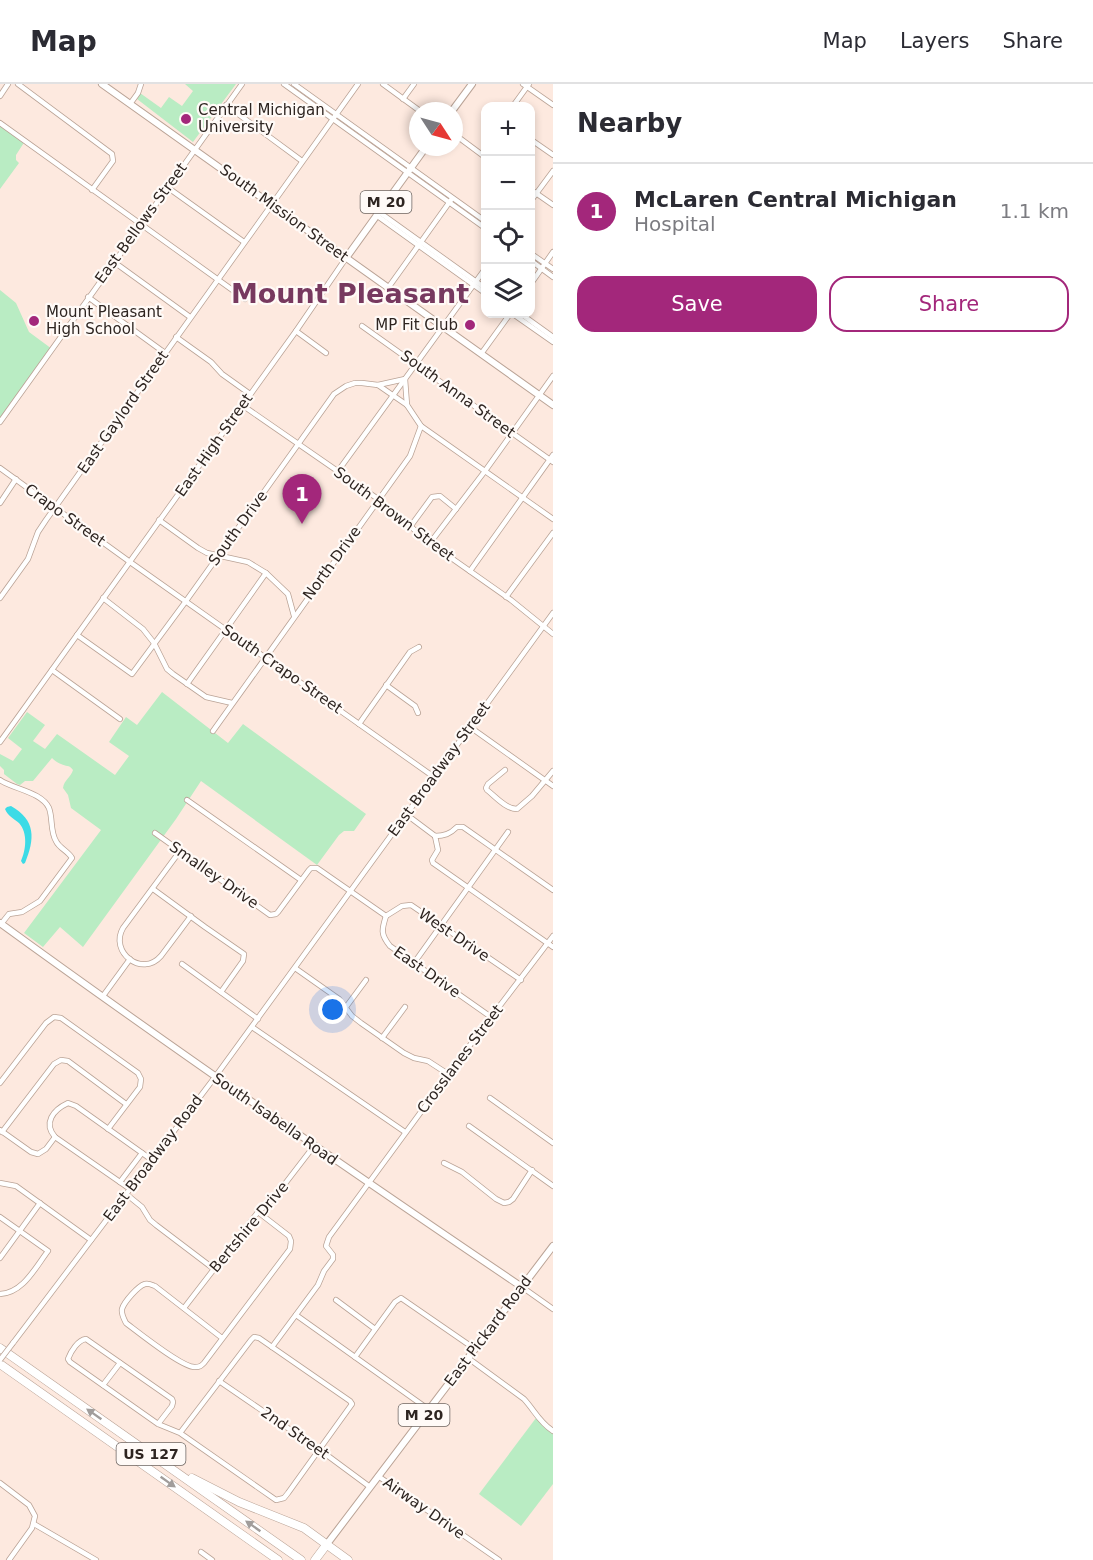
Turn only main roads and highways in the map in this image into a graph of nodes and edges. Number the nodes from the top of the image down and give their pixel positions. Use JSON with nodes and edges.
{"nodes":[{"id":1,"x":102,"y":84,"type":"edge"},
{"id":2,"x":472,"y":84,"type":"edge"},
{"id":3,"x":459,"y":102,"type":"edge"},
{"id":4,"x":419,"y":156,"type":"edge"},
{"id":5,"x":346,"y":258,"type":"junction"},
{"id":6,"x":553,"y":405,"type":"edge"},
{"id":7,"x":0,"y":923,"type":"edge"},
{"id":8,"x":553,"y":1246,"type":"edge"},
{"id":9,"x":522,"y":1287,"type":"junction"},
{"id":10,"x":0,"y":1348,"type":"edge"},
{"id":11,"x":0,"y":1362,"type":"edge"},
{"id":12,"x":152,"y":1454,"type":"junction"},
{"id":13,"x":327,"y":1544,"type":"junction"},
{"id":14,"x":278,"y":1560,"type":"edge"},
{"id":15,"x":301,"y":1560,"type":"edge"},
{"id":16,"x":315,"y":1560,"type":"edge"},
{"id":17,"x":348,"y":1560,"type":"edge"}],
"edges":[{"from":1,"to":5,"type":"main road","name":"South Mission Street"},
{"from":2,"to":3,"type":"main road"},
{"from":4,"to":5,"type":"main road","name":"East High Street","number":"M 20"},
{"from":5,"to":6,"type":"main road","name":"South Mission Street"},
{"from":7,"to":9,"type":"main road","name":"South Isabella Road"},
{"from":8,"to":9,"type":"main road","name":"East Pickard Road","number":"M 20"},
{"from":9,"to":13,"type":"main road","name":"East Pickard Road","number":"M 20"},
{"from":12,"to":10,"type":"highway","number":"US 127","one_way":true},
{"from":11,"to":14,"type":"highway","number":"US 127","one_way":true},
{"from":12,"to":13,"type":"highway"},
{"from":15,"to":12,"type":"highway","number":"US 127","one_way":true},
{"from":13,"to":16,"type":"highway","name":"East Pickard Road","number":"M 20"},
{"from":13,"to":17,"type":"highway"}]}
